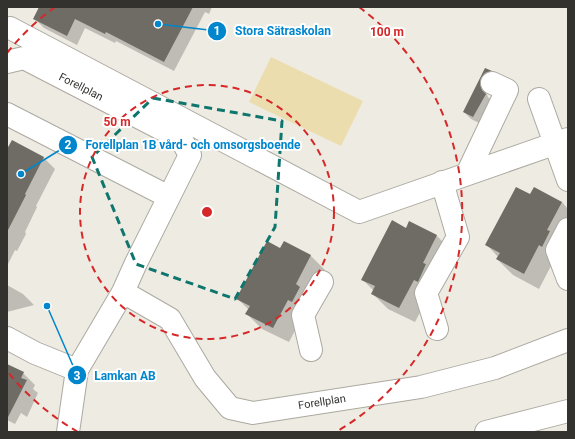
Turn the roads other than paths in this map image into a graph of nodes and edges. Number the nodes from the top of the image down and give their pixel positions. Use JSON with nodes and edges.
{"nodes":[{"id":1,"x":10,"y":28,"type":"dead end"},
{"id":2,"x":7,"y":62,"type":"edge"},
{"id":3,"x":492,"y":83,"type":"dead end"},
{"id":4,"x":539,"y":99,"type":"dead end"},
{"id":5,"x":7,"y":114,"type":"edge"},
{"id":6,"x":562,"y":141,"type":"edge"},
{"id":7,"x":467,"y":174,"type":"junction"},
{"id":8,"x":568,"y":180,"type":"edge"},
{"id":9,"x":442,"y":182,"type":"junction"},
{"id":10,"x":169,"y":197,"type":"junction"},
{"id":11,"x":568,"y":230,"type":"edge"},
{"id":12,"x":568,"y":279,"type":"edge"},
{"id":13,"x":322,"y":282,"type":"dead end"},
{"id":14,"x":122,"y":292,"type":"junction"},
{"id":15,"x":437,"y":330,"type":"dead end"},
{"id":16,"x":7,"y":338,"type":"edge"},
{"id":17,"x":568,"y":340,"type":"edge"},
{"id":18,"x":311,"y":350,"type":"dead end"},
{"id":19,"x":77,"y":370,"type":"junction"},
{"id":20,"x":568,"y":411,"type":"edge"},
{"id":21,"x":68,"y":432,"type":"edge"},
{"id":22,"x":486,"y":432,"type":"edge"}],
"edges":[{"from":1,"to":9,"type":"street"},
{"from":2,"to":10,"type":"street","name":"Forellplan"},
{"from":3,"to":7,"type":"street"},
{"from":4,"to":6,"type":"street"},
{"from":5,"to":10,"type":"street"},
{"from":6,"to":7,"type":"street"},
{"from":6,"to":8,"type":"street"},
{"from":7,"to":9,"type":"street"},
{"from":9,"to":15,"type":"street"},
{"from":10,"to":14,"type":"street","name":"Forellplan"},
{"from":11,"to":12,"type":"street"},
{"from":13,"to":18,"type":"street"},
{"from":14,"to":17,"type":"street","name":"Forellplan"},
{"from":14,"to":19,"type":"street","name":"Forellplan"},
{"from":16,"to":19,"type":"street"},
{"from":19,"to":21,"type":"street","name":"Forellplan"},
{"from":20,"to":22,"type":"street"}]}
